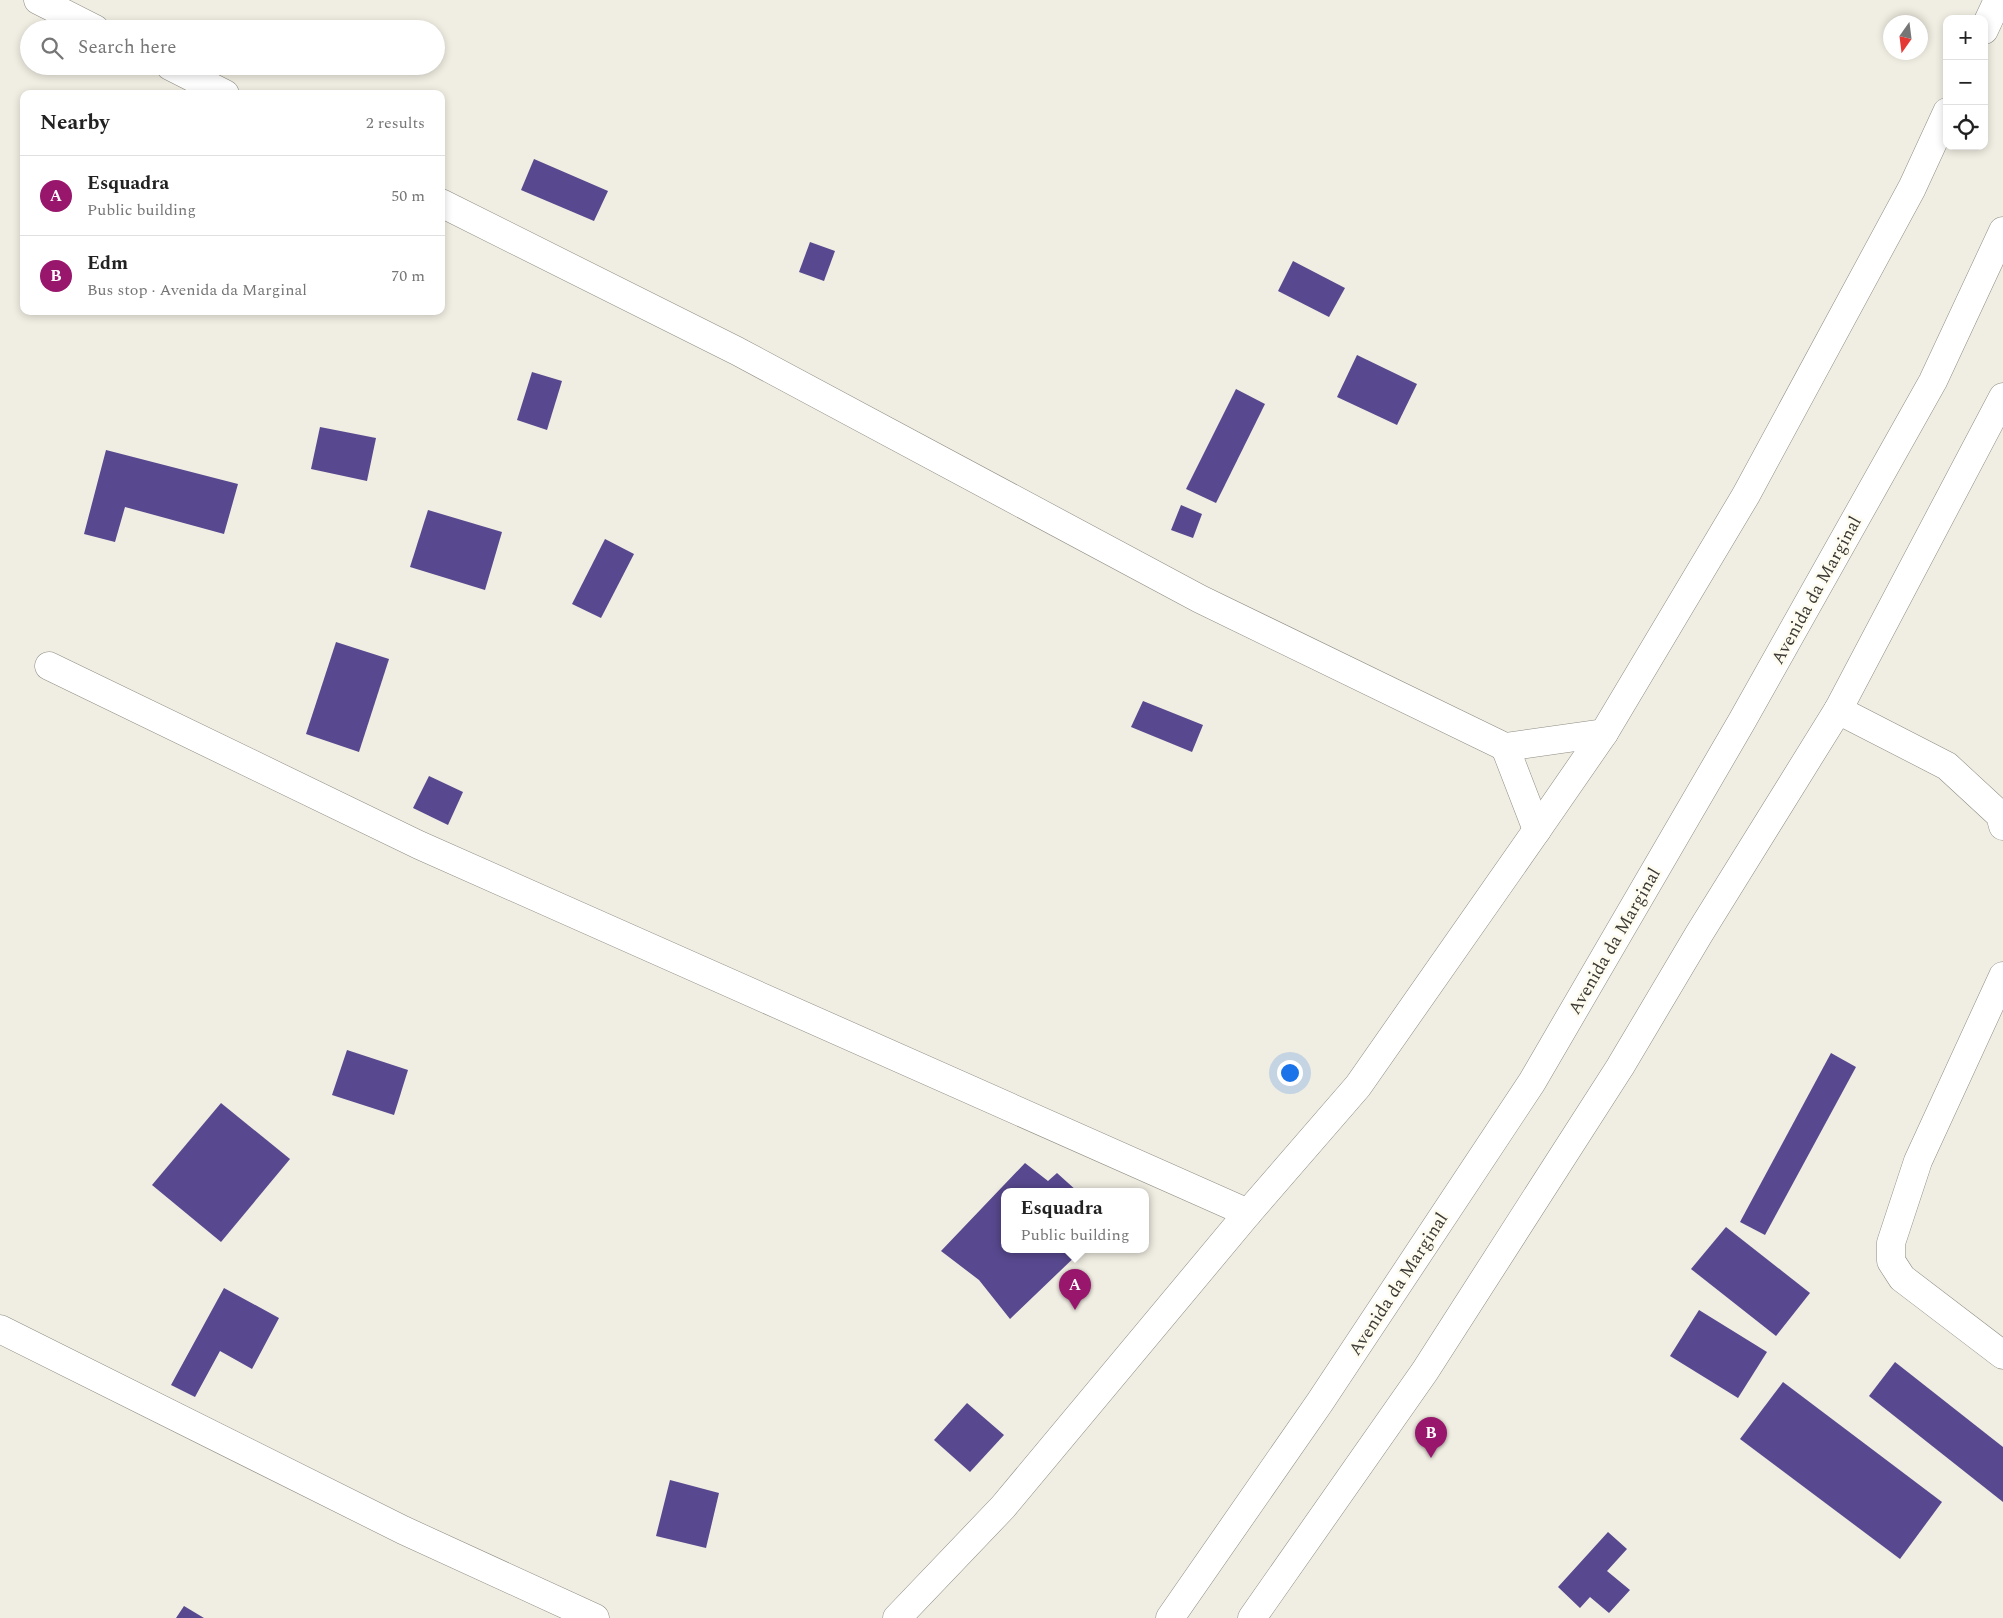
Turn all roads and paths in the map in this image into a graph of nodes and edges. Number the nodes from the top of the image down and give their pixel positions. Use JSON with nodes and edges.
{"nodes":[{"id":1,"x":38,"y":0,"type":"edge"},
{"id":2,"x":1998,"y":0,"type":"edge"},
{"id":3,"x":77,"y":20,"type":"edge"},
{"id":4,"x":1988,"y":21,"type":"edge"},
{"id":5,"x":187,"y":75,"type":"edge"},
{"id":6,"x":216,"y":90,"type":"edge"},
{"id":7,"x":1943,"y":121,"type":"edge"},
{"id":8,"x":445,"y":205,"type":"edge"},
{"id":9,"x":2003,"y":232,"type":"edge"},
{"id":10,"x":2003,"y":397,"type":"edge"},
{"id":11,"x":49,"y":666,"type":"dead end"},
{"id":12,"x":1838,"y":710,"type":"junction"},
{"id":13,"x":1604,"y":733,"type":"junction"},
{"id":14,"x":1505,"y":747,"type":"junction"},
{"id":15,"x":2003,"y":826,"type":"edge"},
{"id":16,"x":1537,"y":830,"type":"junction"},
{"id":17,"x":2003,"y":976,"type":"edge"},
{"id":18,"x":1248,"y":1213,"type":"junction"},
{"id":19,"x":0,"y":1329,"type":"edge"},
{"id":20,"x":2003,"y":1355,"type":"edge"},
{"id":21,"x":596,"y":1618,"type":"edge"},
{"id":22,"x":898,"y":1618,"type":"edge"},
{"id":23,"x":1170,"y":1618,"type":"edge"},
{"id":24,"x":1252,"y":1618,"type":"edge"}],
"edges":[{"from":1,"to":3,"type":"street"},
{"from":2,"to":4,"type":"street"},
{"from":5,"to":6,"type":"street"},
{"from":7,"to":13,"type":"street"},
{"from":8,"to":14,"type":"street"},
{"from":9,"to":23,"type":"street","name":"Avenida da Marginal"},
{"from":10,"to":12,"type":"street"},
{"from":11,"to":18,"type":"street"},
{"from":12,"to":15,"type":"street"},
{"from":12,"to":24,"type":"street"},
{"from":13,"to":14,"type":"street"},
{"from":13,"to":16,"type":"street"},
{"from":14,"to":16,"type":"street"},
{"from":16,"to":18,"type":"street"},
{"from":17,"to":20,"type":"street"},
{"from":18,"to":22,"type":"street"},
{"from":19,"to":21,"type":"street"}]}
